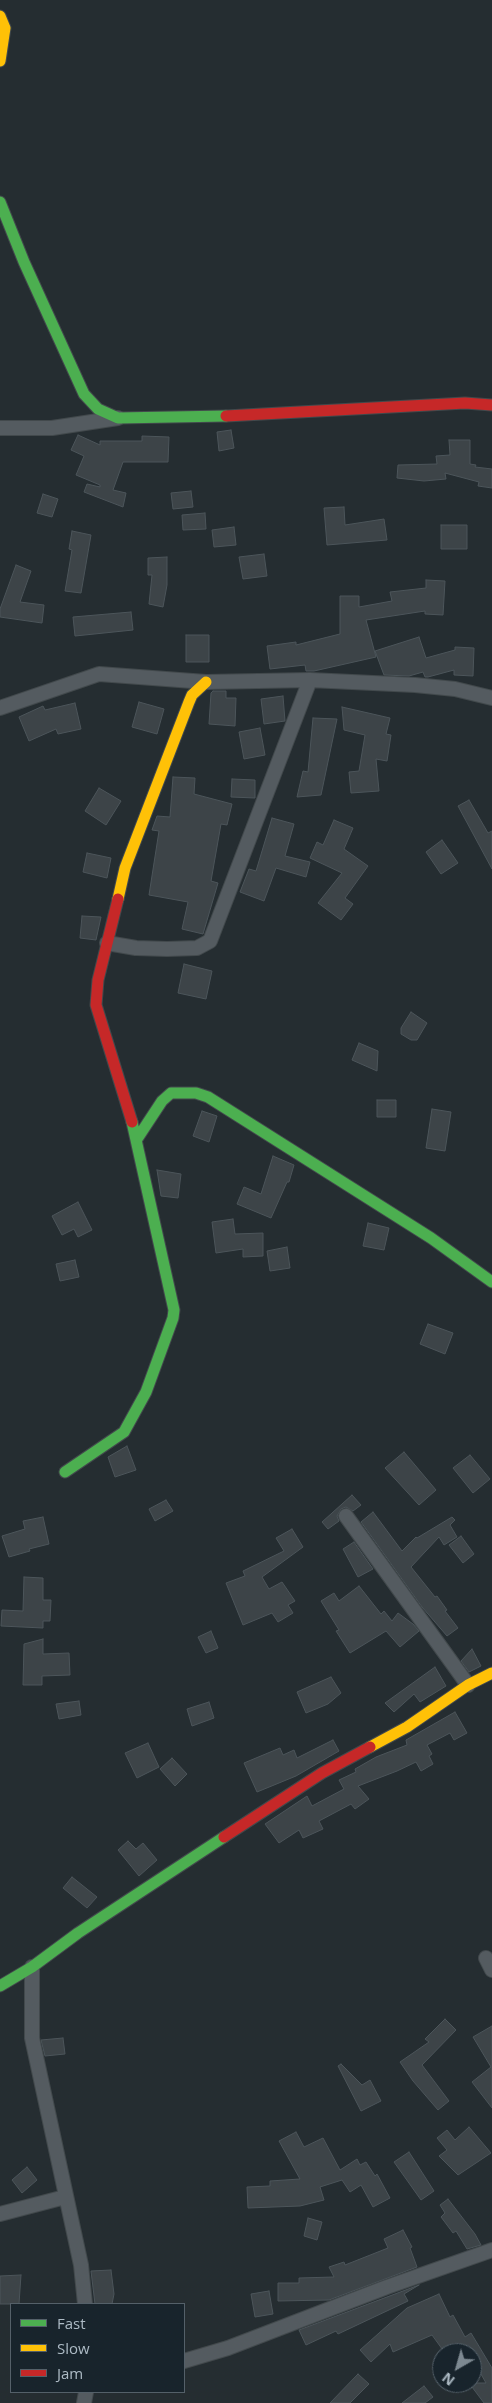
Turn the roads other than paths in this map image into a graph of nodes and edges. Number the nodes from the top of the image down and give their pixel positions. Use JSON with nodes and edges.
{"nodes":[{"id":1,"x":0,"y":16,"type":"edge"},
{"id":2,"x":0,"y":61,"type":"edge"},
{"id":3,"x":0,"y":202,"type":"edge"},
{"id":4,"x":492,"y":404,"type":"edge"},
{"id":5,"x":118,"y":418,"type":"junction"},
{"id":6,"x":0,"y":428,"type":"edge"},
{"id":7,"x":310,"y":680,"type":"junction"},
{"id":8,"x":206,"y":682,"type":"junction"},
{"id":9,"x":492,"y":698,"type":"edge"},
{"id":10,"x":0,"y":708,"type":"edge"},
{"id":11,"x":107,"y":943,"type":"junction"},
{"id":12,"x":137,"y":1139,"type":"junction"},
{"id":13,"x":492,"y":1282,"type":"edge"},
{"id":14,"x":65,"y":1472,"type":"dead end"},
{"id":15,"x":346,"y":1516,"type":"dead end"},
{"id":16,"x":492,"y":1673,"type":"edge"},
{"id":17,"x":468,"y":1685,"type":"junction"},
{"id":18,"x":32,"y":1967,"type":"junction"},
{"id":19,"x":0,"y":1986,"type":"edge"},
{"id":20,"x":65,"y":2197,"type":"junction"},
{"id":21,"x":0,"y":2214,"type":"edge"},
{"id":22,"x":492,"y":2250,"type":"edge"},
{"id":23,"x":86,"y":2303,"type":"edge"},
{"id":24,"x":185,"y":2361,"type":"edge"}],
"edges":[{"from":1,"to":2,"type":"street"},
{"from":3,"to":5,"type":"street"},
{"from":4,"to":5,"type":"street"},
{"from":5,"to":6,"type":"street"},
{"from":7,"to":8,"type":"street"},
{"from":7,"to":9,"type":"street"},
{"from":7,"to":11,"type":"street"},
{"from":8,"to":10,"type":"street"},
{"from":8,"to":11,"type":"street"},
{"from":11,"to":12,"type":"street"},
{"from":12,"to":13,"type":"street"},
{"from":12,"to":14,"type":"street"},
{"from":15,"to":17,"type":"street"},
{"from":16,"to":17,"type":"street"},
{"from":17,"to":18,"type":"street"},
{"from":18,"to":19,"type":"street"},
{"from":18,"to":20,"type":"street"},
{"from":20,"to":21,"type":"street"},
{"from":20,"to":23,"type":"street"},
{"from":22,"to":24,"type":"street"}]}
